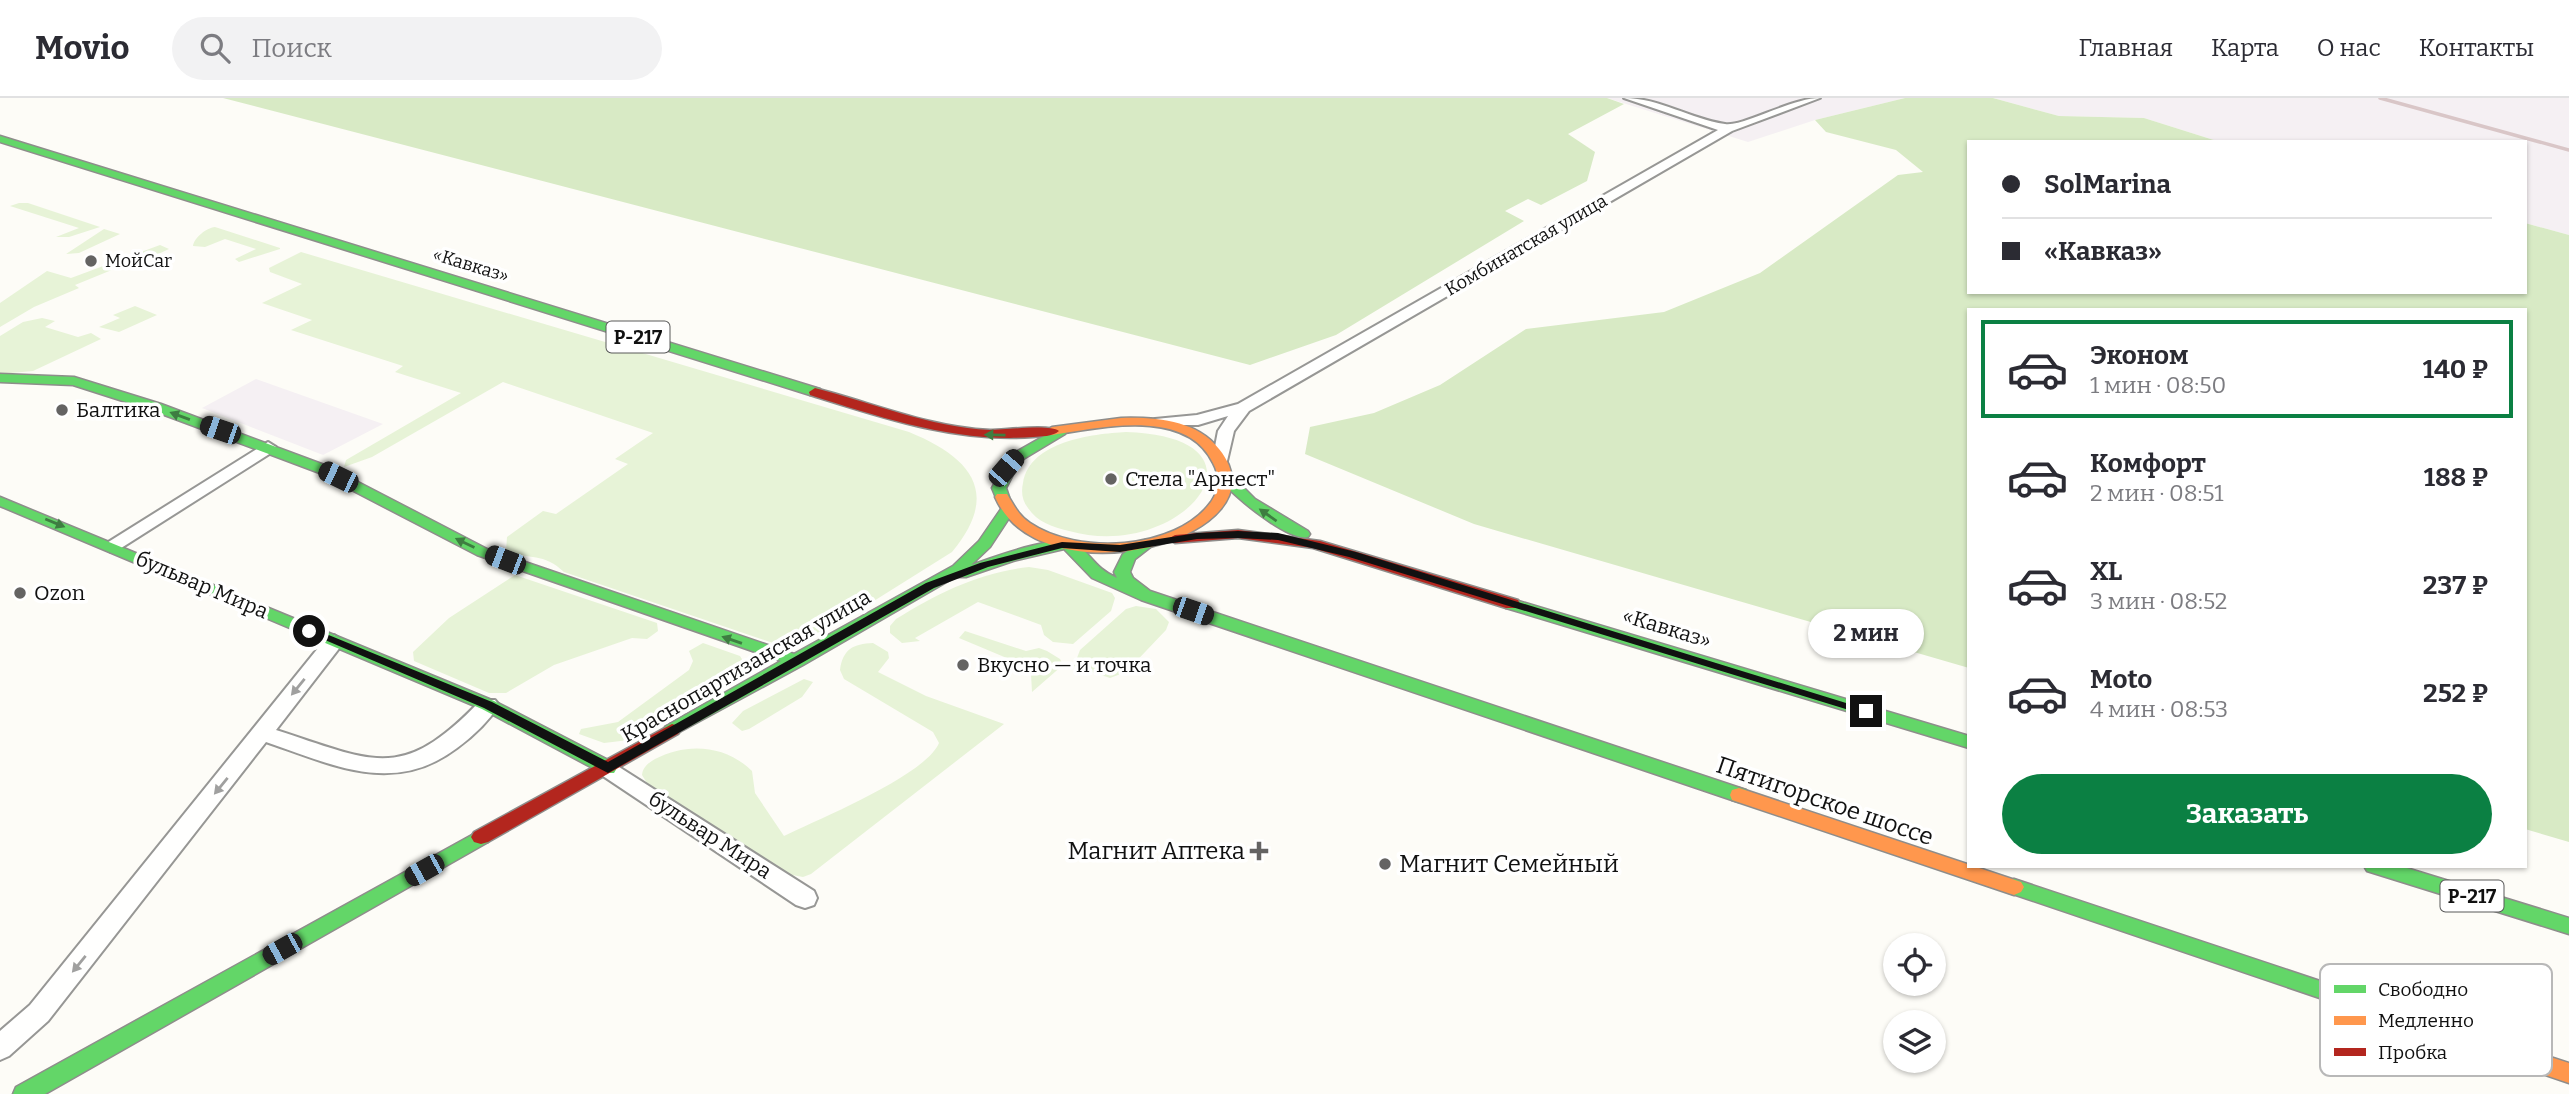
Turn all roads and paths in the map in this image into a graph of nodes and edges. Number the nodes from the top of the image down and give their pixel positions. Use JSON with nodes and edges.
{"nodes":[{"id":1,"x":1630,"y":98,"type":"edge"},
{"id":2,"x":1814,"y":98,"type":"edge"},
{"id":3,"x":1728,"y":130,"type":"junction"},
{"id":4,"x":0,"y":139,"type":"edge"},
{"id":5,"x":0,"y":378,"type":"edge"},
{"id":6,"x":1244,"y":407,"type":"junction"},
{"id":7,"x":1146,"y":422,"type":"junction"},
{"id":8,"x":931,"y":428,"type":"junction"},
{"id":9,"x":1060,"y":431,"type":"junction"},
{"id":10,"x":268,"y":447,"type":"junction"},
{"id":11,"x":967,"y":450,"type":"dead end"},
{"id":12,"x":1220,"y":457,"type":"junction"},
{"id":13,"x":989,"y":469,"type":"dead end"},
{"id":14,"x":1228,"y":480,"type":"junction"},
{"id":15,"x":1000,"y":484,"type":"junction"},
{"id":16,"x":0,"y":501,"type":"edge"},
{"id":17,"x":1006,"y":512,"type":"junction"},
{"id":18,"x":1151,"y":543,"type":"junction"},
{"id":19,"x":111,"y":545,"type":"junction"},
{"id":20,"x":1066,"y":546,"type":"junction"},
{"id":21,"x":1352,"y":554,"type":"junction"},
{"id":22,"x":930,"y":586,"type":"junction"},
{"id":23,"x":1147,"y":596,"type":"junction"},
{"id":24,"x":334,"y":642,"type":"junction"},
{"id":25,"x":797,"y":661,"type":"junction"},
{"id":26,"x":488,"y":705,"type":"junction"},
{"id":27,"x":263,"y":733,"type":"junction"},
{"id":28,"x":1967,"y":741,"type":"edge"},
{"id":29,"x":608,"y":768,"type":"junction"},
{"id":30,"x":2380,"y":868,"type":"edge"},
{"id":31,"x":805,"y":898,"type":"dead end"},
{"id":32,"x":2569,"y":926,"type":"edge"},
{"id":33,"x":2320,"y":989,"type":"edge"},
{"id":34,"x":0,"y":1048,"type":"edge"},
{"id":35,"x":2552,"y":1067,"type":"edge"},
{"id":36,"x":69,"y":1068,"type":"junction"},
{"id":37,"x":2569,"y":1073,"type":"edge"},
{"id":38,"x":3,"y":1090,"type":"dead end"},
{"id":39,"x":24,"y":1094,"type":"edge"}],
"edges":[{"from":1,"to":3,"type":"street"},
{"from":2,"to":3,"type":"street","name":"Комбинатская улица"},
{"from":3,"to":6,"type":"street","name":"Комбинатская улица"},
{"from":4,"to":8,"type":"main road","name":"«Кавказ»","number":"Р-217"},
{"from":10,"to":5,"type":"main road","one_way":true},
{"from":6,"to":7,"type":"street","name":"Комбинатская улица"},
{"from":6,"to":12,"type":"street","name":"Комбинатская улица"},
{"from":7,"to":9,"type":"main road","name":"«Кавказ»","number":"Р-217"},
{"from":7,"to":12,"type":"main road","name":"«Кавказ»","number":"Р-217"},
{"from":9,"to":8,"type":"main road","name":"«Кавказ»","number":"Р-217","one_way":true},
{"from":8,"to":11,"type":"main road","name":"«Кавказ»","number":"Р-217"},
{"from":9,"to":15,"type":"main road","name":"«Кавказ»","number":"Р-217"},
{"from":10,"to":19,"type":"street"},
{"from":25,"to":10,"type":"main road","one_way":true},
{"from":12,"to":14,"type":"main road","name":"«Кавказ»"},
{"from":13,"to":15,"type":"main road"},
{"from":14,"to":18,"type":"main road","name":"«Кавказ»"},
{"from":21,"to":14,"type":"main road","name":"«Кавказ»","one_way":true},
{"from":15,"to":17,"type":"main road"},
{"from":16,"to":19,"type":"main road","name":"бульвар Мира","one_way":true},
{"from":17,"to":20,"type":"main road","name":"«Кавказ»"},
{"from":17,"to":22,"type":"main road","name":"Краснопартизанская улица"},
{"from":18,"to":20,"type":"main road","name":"«Кавказ»"},
{"from":18,"to":21,"type":"main road","name":"«Кавказ»"},
{"from":18,"to":23,"type":"main road","name":"Пятигорское шоссе"},
{"from":19,"to":24,"type":"main road","name":"бульвар Мира"},
{"from":20,"to":22,"type":"main road","name":"Краснопартизанская улица"},
{"from":20,"to":23,"type":"main road","name":"Пятигорское шоссе"},
{"from":21,"to":28,"type":"main road","name":"«Кавказ»"},
{"from":22,"to":25,"type":"main road","name":"Краснопартизанская улица"},
{"from":23,"to":33,"type":"main road","name":"Пятигорское шоссе"},
{"from":24,"to":26,"type":"main road","name":"бульвар Мира"},
{"from":24,"to":27,"type":"street","one_way":true},
{"from":25,"to":29,"type":"main road","name":"Краснопартизанская улица"},
{"from":26,"to":27,"type":"street"},
{"from":26,"to":29,"type":"main road","name":"бульвар Мира"},
{"from":27,"to":34,"type":"street","one_way":true},
{"from":29,"to":31,"type":"street","name":"бульвар Мира"},
{"from":29,"to":36,"type":"main road","name":"Краснопартизанская улица"},
{"from":30,"to":32,"type":"main road","number":"Р-217"},
{"from":35,"to":37,"type":"main road","name":"Пятигорское шоссе"},
{"from":36,"to":38,"type":"main road","name":"Краснопартизанская улица"},
{"from":36,"to":39,"type":"main road","name":"Краснопартизанская улица"}]}
